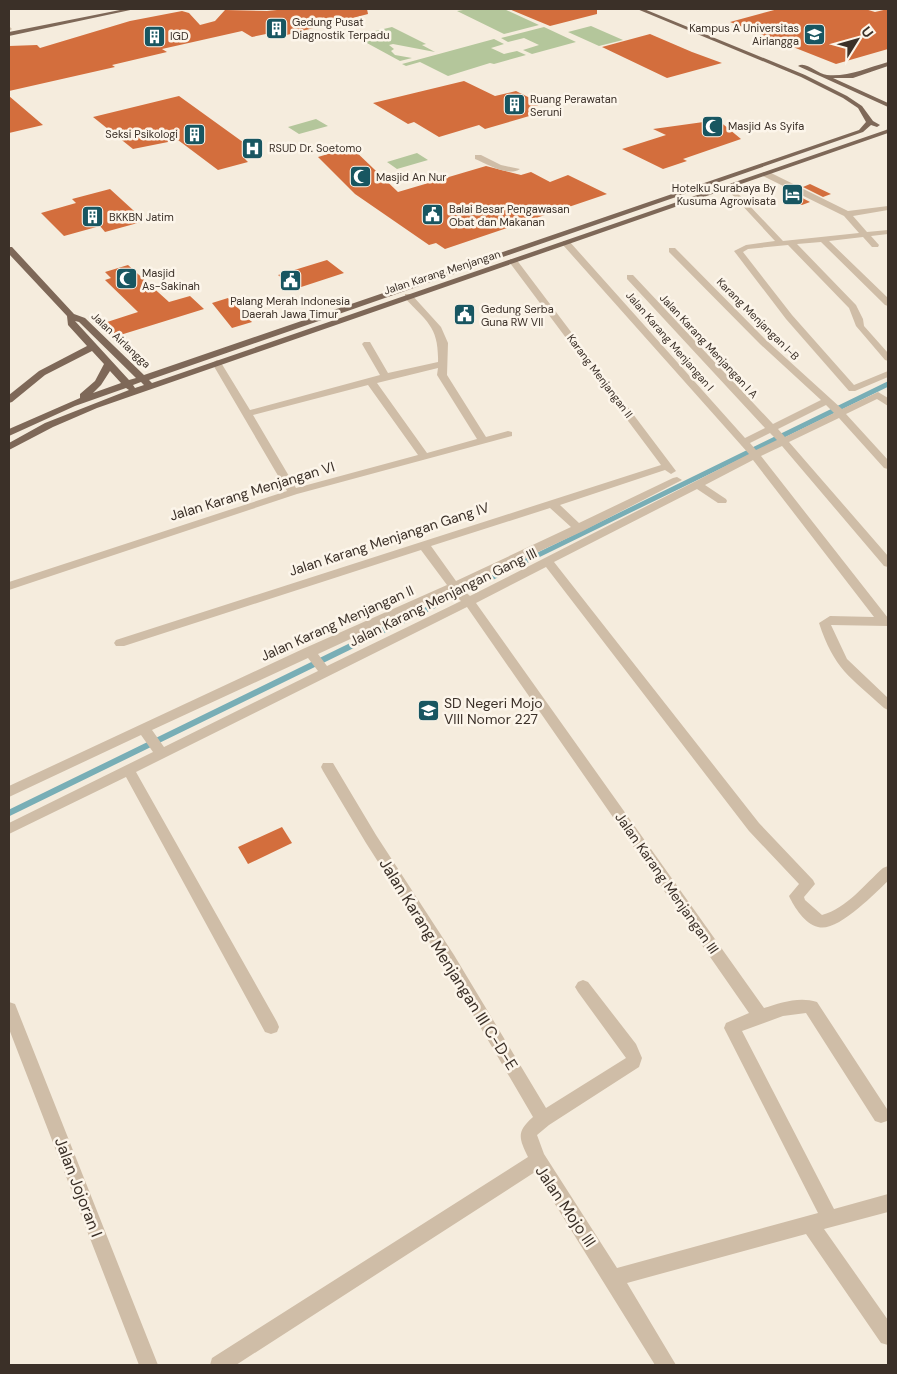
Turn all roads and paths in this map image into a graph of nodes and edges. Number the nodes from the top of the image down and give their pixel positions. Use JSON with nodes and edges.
{"nodes":[{"id":1,"x":105,"y":9,"type":"edge"},
{"id":2,"x":132,"y":9,"type":"edge"},
{"id":3,"x":640,"y":9,"type":"edge"},
{"id":4,"x":44,"y":22,"type":"junction"},
{"id":5,"x":50,"y":26,"type":"junction"},
{"id":6,"x":9,"y":29,"type":"edge"},
{"id":7,"x":9,"y":34,"type":"edge"},
{"id":8,"x":789,"y":61,"type":"dead end"},
{"id":9,"x":888,"y":64,"type":"edge"},
{"id":10,"x":824,"y":76,"type":"junction"},
{"id":11,"x":886,"y":105,"type":"edge"},
{"id":12,"x":870,"y":122,"type":"junction"},
{"id":13,"x":888,"y":130,"type":"edge"},
{"id":14,"x":888,"y":139,"type":"edge"},
{"id":15,"x":857,"y":142,"type":"junction"},
{"id":16,"x":478,"y":157,"type":"dead end"},
{"id":17,"x":516,"y":169,"type":"dead end"},
{"id":18,"x":766,"y":174,"type":"junction"},
{"id":19,"x":729,"y":186,"type":"junction"},
{"id":20,"x":888,"y":208,"type":"edge"},
{"id":21,"x":847,"y":214,"type":"junction"},
{"id":22,"x":888,"y":232,"type":"edge"},
{"id":23,"x":867,"y":234,"type":"junction"},
{"id":24,"x":823,"y":239,"type":"junction"},
{"id":25,"x":566,"y":243,"type":"junction"},
{"id":26,"x":785,"y":243,"type":"junction"},
{"id":27,"x":874,"y":245,"type":"dead end"},
{"id":28,"x":9,"y":249,"type":"edge"},
{"id":29,"x":672,"y":250,"type":"dead end"},
{"id":30,"x":513,"y":262,"type":"junction"},
{"id":31,"x":464,"y":267,"type":"junction"},
{"id":32,"x":474,"y":273,"type":"junction"},
{"id":33,"x":630,"y":277,"type":"dead end"},
{"id":34,"x":408,"y":296,"type":"junction"},
{"id":35,"x":888,"y":303,"type":"edge"},
{"id":36,"x":71,"y":316,"type":"junction"},
{"id":37,"x":367,"y":344,"type":"dead end"},
{"id":38,"x":92,"y":347,"type":"junction"},
{"id":39,"x":888,"y":358,"type":"edge"},
{"id":40,"x":217,"y":363,"type":"junction"},
{"id":41,"x":108,"y":364,"type":"junction"},
{"id":42,"x":441,"y":364,"type":"junction"},
{"id":43,"x":888,"y":374,"type":"edge"},
{"id":44,"x":384,"y":377,"type":"junction"},
{"id":45,"x":143,"y":378,"type":"junction"},
{"id":46,"x":371,"y":381,"type":"junction"},
{"id":47,"x":127,"y":384,"type":"junction"},
{"id":48,"x":150,"y":386,"type":"junction"},
{"id":49,"x":861,"y":387,"type":"junction"},
{"id":50,"x":134,"y":392,"type":"junction"},
{"id":51,"x":877,"y":394,"type":"junction"},
{"id":52,"x":9,"y":400,"type":"edge"},
{"id":53,"x":828,"y":402,"type":"junction"},
{"id":54,"x":888,"y":403,"type":"edge"},
{"id":55,"x":72,"y":404,"type":"junction"},
{"id":56,"x":840,"y":413,"type":"junction"},
{"id":57,"x":247,"y":414,"type":"junction"},
{"id":58,"x":772,"y":430,"type":"junction"},
{"id":59,"x":9,"y":433,"type":"edge"},
{"id":60,"x":508,"y":434,"type":"dead end"},
{"id":61,"x":483,"y":441,"type":"junction"},
{"id":62,"x":782,"y":441,"type":"junction"},
{"id":63,"x":744,"y":444,"type":"junction"},
{"id":64,"x":9,"y":447,"type":"edge"},
{"id":65,"x":754,"y":454,"type":"junction"},
{"id":66,"x":425,"y":456,"type":"junction"},
{"id":67,"x":668,"y":466,"type":"junction"},
{"id":68,"x":888,"y":466,"type":"edge"},
{"id":69,"x":698,"y":485,"type":"junction"},
{"id":70,"x":680,"y":487,"type":"junction"},
{"id":71,"x":293,"y":492,"type":"junction"},
{"id":72,"x":722,"y":501,"type":"dead end"},
{"id":73,"x":552,"y":503,"type":"junction"},
{"id":74,"x":579,"y":529,"type":"junction"},
{"id":75,"x":423,"y":544,"type":"junction"},
{"id":76,"x":548,"y":562,"type":"junction"},
{"id":77,"x":888,"y":563,"type":"edge"},
{"id":78,"x":9,"y":586,"type":"edge"},
{"id":79,"x":455,"y":588,"type":"junction"},
{"id":80,"x":468,"y":600,"type":"junction"},
{"id":81,"x":886,"y":622,"type":"edge"},
{"id":82,"x":120,"y":643,"type":"dead end"},
{"id":83,"x":311,"y":652,"type":"junction"},
{"id":84,"x":324,"y":670,"type":"junction"},
{"id":85,"x":888,"y":705,"type":"edge"},
{"id":86,"x":146,"y":732,"type":"junction"},
{"id":87,"x":161,"y":752,"type":"junction"},
{"id":88,"x":328,"y":767,"type":"dead end"},
{"id":89,"x":128,"y":769,"type":"junction"},
{"id":90,"x":9,"y":792,"type":"edge"},
{"id":91,"x":9,"y":829,"type":"edge"},
{"id":92,"x":888,"y":872,"type":"edge"},
{"id":93,"x":582,"y":987,"type":"dead end"},
{"id":94,"x":9,"y":1009,"type":"edge"},
{"id":95,"x":760,"y":1016,"type":"junction"},
{"id":96,"x":271,"y":1027,"type":"dead end"},
{"id":97,"x":881,"y":1116,"type":"dead end"},
{"id":98,"x":543,"y":1118,"type":"junction"},
{"id":99,"x":538,"y":1160,"type":"junction"},
{"id":100,"x":888,"y":1203,"type":"edge"},
{"id":101,"x":830,"y":1219,"type":"junction"},
{"id":102,"x":810,"y":1224,"type":"junction"},
{"id":103,"x":613,"y":1278,"type":"junction"},
{"id":104,"x":888,"y":1336,"type":"edge"},
{"id":105,"x":149,"y":1365,"type":"edge"},
{"id":106,"x":219,"y":1365,"type":"edge"},
{"id":107,"x":666,"y":1365,"type":"edge"}],
"edges":[{"from":1,"to":4,"type":"main road"},
{"from":2,"to":5,"type":"main road"},
{"from":3,"to":12,"type":"main road"},
{"from":4,"to":5,"type":"main road"},
{"from":4,"to":6,"type":"main road"},
{"from":5,"to":7,"type":"main road"},
{"from":8,"to":10,"type":"main road"},
{"from":9,"to":10,"type":"main road"},
{"from":10,"to":11,"type":"main road"},
{"from":12,"to":13,"type":"main road"},
{"from":12,"to":31,"type":"main road","name":"Jalan Karang Menjangan"},
{"from":13,"to":15,"type":"main road","name":"Jalan Karang Menjangan"},
{"from":14,"to":15,"type":"main road"},
{"from":15,"to":18,"type":"main road","name":"Jalan Karang Menjangan"},
{"from":16,"to":17,"type":"street"},
{"from":18,"to":19,"type":"main road","name":"Jalan Karang Menjangan"},
{"from":18,"to":21,"type":"street"},
{"from":19,"to":25,"type":"main road","name":"Jalan Karang Menjangan"},
{"from":19,"to":26,"type":"street"},
{"from":20,"to":21,"type":"street"},
{"from":21,"to":23,"type":"street"},
{"from":22,"to":23,"type":"street"},
{"from":23,"to":24,"type":"street"},
{"from":23,"to":27,"type":"street"},
{"from":24,"to":26,"type":"street"},
{"from":24,"to":35,"type":"street"},
{"from":25,"to":30,"type":"main road","name":"Jalan Karang Menjangan"},
{"from":25,"to":63,"type":"street","name":"Jalan Karang Menjangan I"},
{"from":26,"to":39,"type":"street"},
{"from":26,"to":49,"type":"street"},
{"from":28,"to":36,"type":"main road","name":"Jalan Airlangga"},
{"from":29,"to":53,"type":"street","name":"Karang Menjangan I-B"},
{"from":30,"to":32,"type":"main road","name":"Jalan Karang Menjangan"},
{"from":30,"to":67,"type":"street","name":"Karang Menjangan II"},
{"from":31,"to":32,"type":"main road"},
{"from":31,"to":45,"type":"main road","name":"Jalan Karang Menjangan"},
{"from":32,"to":34,"type":"main road","name":"Jalan Karang Menjangan"},
{"from":33,"to":58,"type":"street","name":"Jalan Karang Menjangan I A"},
{"from":34,"to":40,"type":"main road","name":"Jalan Karang Menjangan"},
{"from":34,"to":42,"type":"street"},
{"from":36,"to":38,"type":"main road","name":"Jalan Airlangga"},
{"from":36,"to":45,"type":"main road","name":"Jalan Airlangga"},
{"from":37,"to":44,"type":"street"},
{"from":38,"to":41,"type":"main road","name":"Jalan Airlangga"},
{"from":38,"to":52,"type":"main road"},
{"from":40,"to":48,"type":"main road","name":"Jalan Karang Menjangan"},
{"from":40,"to":57,"type":"street"},
{"from":41,"to":47,"type":"main road","name":"Jalan Airlangga"},
{"from":41,"to":55,"type":"main road"},
{"from":42,"to":44,"type":"street"},
{"from":42,"to":61,"type":"street"},
{"from":43,"to":49,"type":"street"},
{"from":44,"to":46,"type":"street"},
{"from":45,"to":47,"type":"main road","name":"Jalan Karang Menjangan"},
{"from":45,"to":48,"type":"main road","name":"Jalan Airlangga"},
{"from":46,"to":57,"type":"street"},
{"from":46,"to":66,"type":"street"},
{"from":47,"to":50,"type":"main road","name":"Jalan Airlangga"},
{"from":47,"to":55,"type":"main road","name":"Jalan Karang Menjangan"},
{"from":48,"to":50,"type":"main road","name":"Jalan Karang Menjangan"},
{"from":49,"to":51,"type":"street"},
{"from":50,"to":64,"type":"main road","name":"Jalan Karang Menjangan"},
{"from":51,"to":54,"type":"street"},
{"from":51,"to":56,"type":"street","name":"Jalan Karang Menjangan Gang III"},
{"from":53,"to":56,"type":"street","name":"Karang Menjangan I-B"},
{"from":53,"to":58,"type":"street"},
{"from":55,"to":59,"type":"main road","name":"Jalan Karang Menjangan"},
{"from":56,"to":62,"type":"street","name":"Jalan Karang Menjangan Gang III"},
{"from":56,"to":68,"type":"street","name":"Karang Menjangan I-B"},
{"from":57,"to":71,"type":"street"},
{"from":58,"to":62,"type":"street","name":"Jalan Karang Menjangan I A"},
{"from":58,"to":63,"type":"street"},
{"from":60,"to":61,"type":"street","name":"Jalan Karang Menjangan VI"},
{"from":61,"to":66,"type":"street","name":"Jalan Karang Menjangan VI"},
{"from":62,"to":65,"type":"street","name":"Jalan Karang Menjangan Gang III"},
{"from":62,"to":77,"type":"street","name":"Jalan Karang Menjangan I A"},
{"from":63,"to":65,"type":"street","name":"Jalan Karang Menjangan I"},
{"from":65,"to":69,"type":"street","name":"Jalan Karang Menjangan Gang III"},
{"from":65,"to":81,"type":"street","name":"Jalan Karang Menjangan I"},
{"from":66,"to":71,"type":"street","name":"Jalan Karang Menjangan VI"},
{"from":67,"to":70,"type":"street","name":"Karang Menjangan II"},
{"from":67,"to":73,"type":"street","name":"Jalan Karang Menjangan Gang IV"},
{"from":69,"to":70,"type":"street","name":"Jalan Karang Menjangan Gang III"},
{"from":69,"to":72,"type":"street"},
{"from":70,"to":74,"type":"street","name":"Jalan Karang Menjangan II"},
{"from":70,"to":76,"type":"street","name":"Jalan Karang Menjangan Gang III"},
{"from":71,"to":78,"type":"street","name":"Jalan Karang Menjangan VI"},
{"from":73,"to":74,"type":"street"},
{"from":73,"to":75,"type":"street","name":"Jalan Karang Menjangan Gang IV"},
{"from":74,"to":79,"type":"street","name":"Jalan Karang Menjangan II"},
{"from":75,"to":79,"type":"street","name":"Jalan Karang Menjangan III"},
{"from":75,"to":82,"type":"street","name":"Jalan Karang Menjangan Gang IV"},
{"from":76,"to":80,"type":"street","name":"Jalan Karang Menjangan Gang III"},
{"from":76,"to":92,"type":"street"},
{"from":79,"to":80,"type":"street","name":"Jalan Karang Menjangan III"},
{"from":79,"to":83,"type":"street","name":"Jalan Karang Menjangan II"},
{"from":80,"to":84,"type":"street","name":"Jalan Karang Menjangan Gang III"},
{"from":80,"to":95,"type":"street","name":"Jalan Karang Menjangan III"},
{"from":81,"to":85,"type":"street"},
{"from":83,"to":84,"type":"street"},
{"from":83,"to":86,"type":"street","name":"Jalan Karang Menjangan II"},
{"from":84,"to":87,"type":"street","name":"Jalan Karang Menjangan Gang III"},
{"from":86,"to":87,"type":"street"},
{"from":86,"to":90,"type":"street","name":"Jalan Karang Menjangan II"},
{"from":87,"to":89,"type":"street","name":"Jalan Karang Menjangan Gang III"},
{"from":88,"to":98,"type":"street","name":"Jalan Karang Menjangan III C-D-E"},
{"from":89,"to":91,"type":"street","name":"Jalan Karang Menjangan Gang III"},
{"from":89,"to":96,"type":"street"},
{"from":93,"to":98,"type":"street"},
{"from":94,"to":105,"type":"street","name":"Jalan Jojoran I"},
{"from":95,"to":97,"type":"street"},
{"from":95,"to":101,"type":"street"},
{"from":98,"to":99,"type":"street"},
{"from":99,"to":103,"type":"street","name":"Jalan Mojo III"},
{"from":99,"to":106,"type":"street","name":"Jalan Mojo III"},
{"from":100,"to":101,"type":"street"},
{"from":101,"to":102,"type":"street"},
{"from":102,"to":103,"type":"street"},
{"from":102,"to":104,"type":"street"},
{"from":103,"to":107,"type":"street","name":"Jalan Mojo III"}]}
